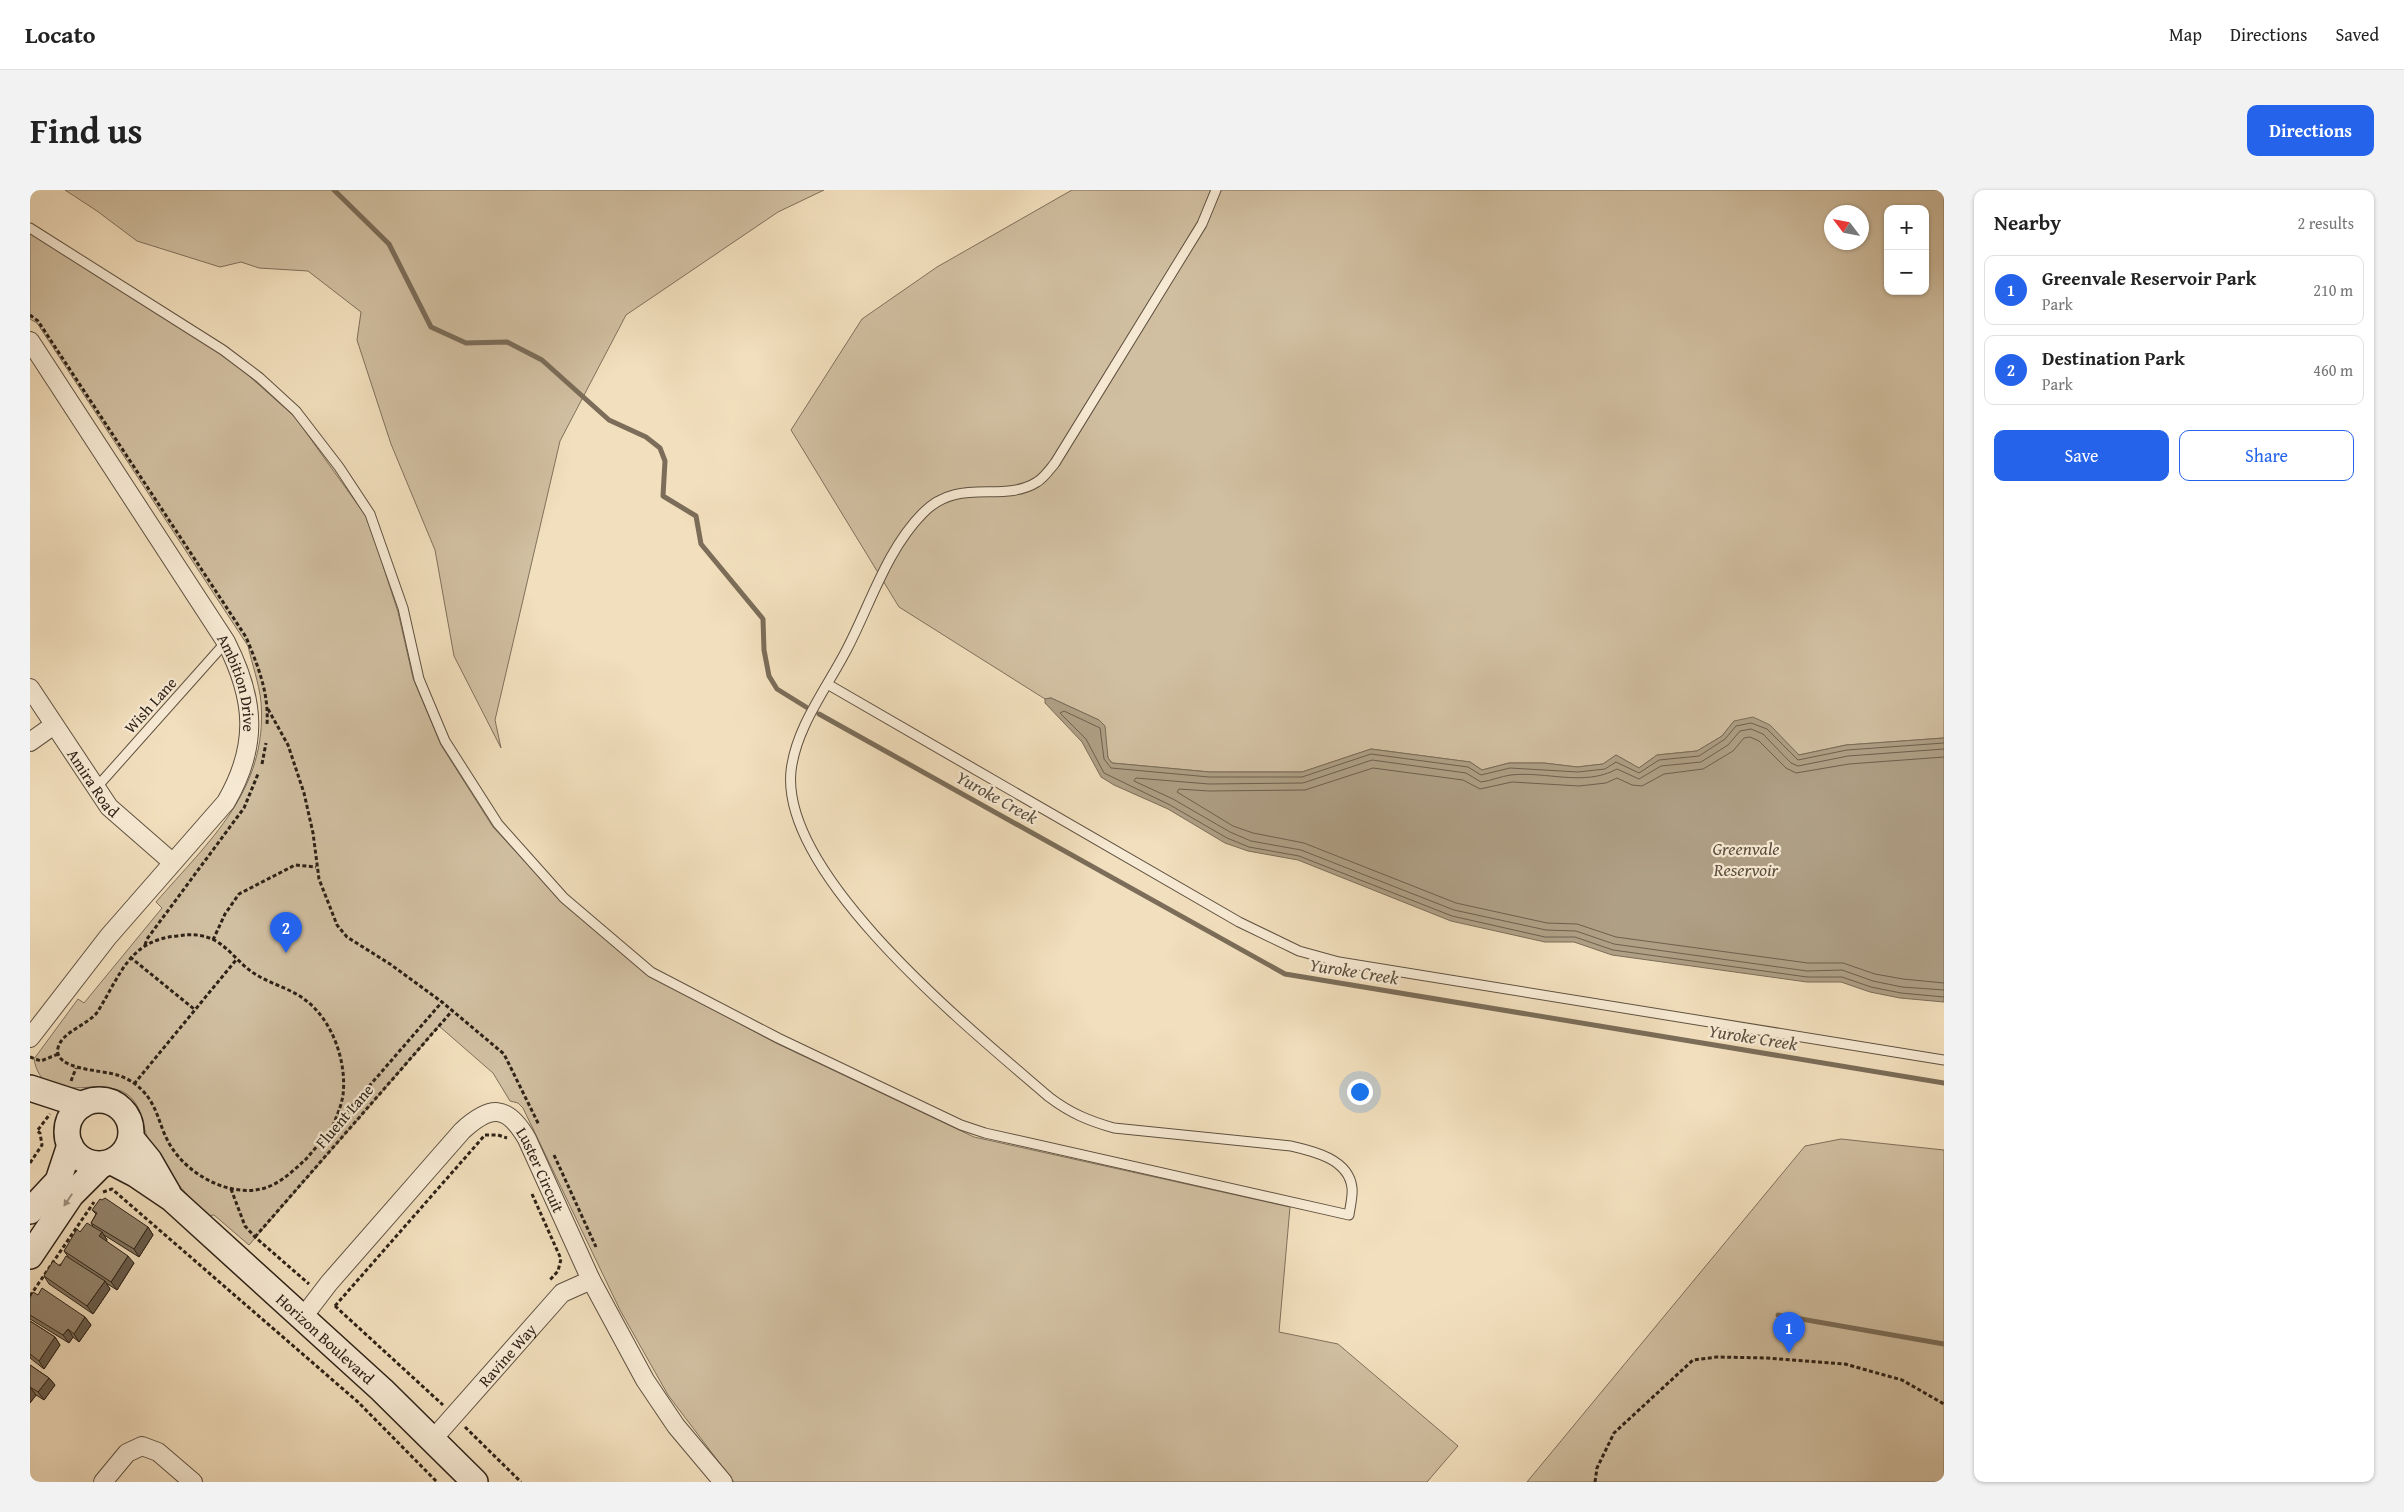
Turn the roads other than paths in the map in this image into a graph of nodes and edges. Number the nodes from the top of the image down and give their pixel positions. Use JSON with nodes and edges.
{"nodes":[{"id":1,"x":1216,"y":190,"type":"edge"},
{"id":2,"x":30,"y":228,"type":"edge"},
{"id":3,"x":30,"y":341,"type":"edge"},
{"id":4,"x":226,"y":642,"type":"junction"},
{"id":5,"x":829,"y":685,"type":"junction"},
{"id":6,"x":30,"y":688,"type":"edge"},
{"id":7,"x":54,"y":725,"type":"junction"},
{"id":8,"x":30,"y":742,"type":"edge"},
{"id":9,"x":96,"y":788,"type":"junction"},
{"id":10,"x":172,"y":862,"type":"junction"},
{"id":11,"x":30,"y":1038,"type":"edge"},
{"id":12,"x":1944,"y":1060,"type":"edge"},
{"id":13,"x":30,"y":1088,"type":"edge"},
{"id":14,"x":30,"y":1096,"type":"edge"},
{"id":15,"x":82,"y":1105,"type":"junction"},
{"id":16,"x":69,"y":1138,"type":"junction"},
{"id":17,"x":131,"y":1138,"type":"junction"},
{"id":18,"x":106,"y":1163,"type":"junction"},
{"id":19,"x":172,"y":1200,"type":"junction"},
{"id":20,"x":30,"y":1211,"type":"edge"},
{"id":21,"x":30,"y":1256,"type":"edge"},
{"id":22,"x":591,"y":1280,"type":"junction"},
{"id":23,"x":303,"y":1317,"type":"junction"},
{"id":24,"x":433,"y":1439,"type":"junction"},
{"id":25,"x":103,"y":1482,"type":"edge"},
{"id":26,"x":193,"y":1482,"type":"edge"},
{"id":27,"x":475,"y":1482,"type":"edge"},
{"id":28,"x":723,"y":1482,"type":"edge"}],
"edges":[{"from":1,"to":5,"type":"lane"},
{"from":2,"to":5,"type":"lane"},
{"from":3,"to":4,"type":"street","name":"Ambition Drive"},
{"from":4,"to":9,"type":"lane","name":"Wish Lane"},
{"from":4,"to":10,"type":"street","name":"Ambition Drive"},
{"from":5,"to":12,"type":"lane"},
{"from":6,"to":7,"type":"street","name":"Amira Road"},
{"from":7,"to":8,"type":"street"},
{"from":7,"to":9,"type":"street","name":"Amira Road"},
{"from":9,"to":10,"type":"street","name":"Amira Road"},
{"from":10,"to":11,"type":"street","name":"Ambition Drive"},
{"from":13,"to":15,"type":"street"},
{"from":14,"to":16,"type":"street"},
{"from":15,"to":16,"type":"street"},
{"from":15,"to":17,"type":"street"},
{"from":16,"to":18,"type":"street"},
{"from":16,"to":20,"type":"street"},
{"from":17,"to":18,"type":"street"},
{"from":17,"to":19,"type":"street","name":"Horizon Boulevard"},
{"from":18,"to":19,"type":"street","name":"Horizon Boulevard"},
{"from":18,"to":21,"type":"street","one_way":true},
{"from":19,"to":23,"type":"street","name":"Horizon Boulevard"},
{"from":22,"to":23,"type":"street","name":"Luster Circuit"},
{"from":22,"to":24,"type":"street","name":"Ravine Way"},
{"from":22,"to":28,"type":"street","name":"Luster Circuit"},
{"from":23,"to":24,"type":"street","name":"Horizon Boulevard"},
{"from":24,"to":27,"type":"street","name":"Horizon Boulevard"},
{"from":25,"to":26,"type":"street"}]}
